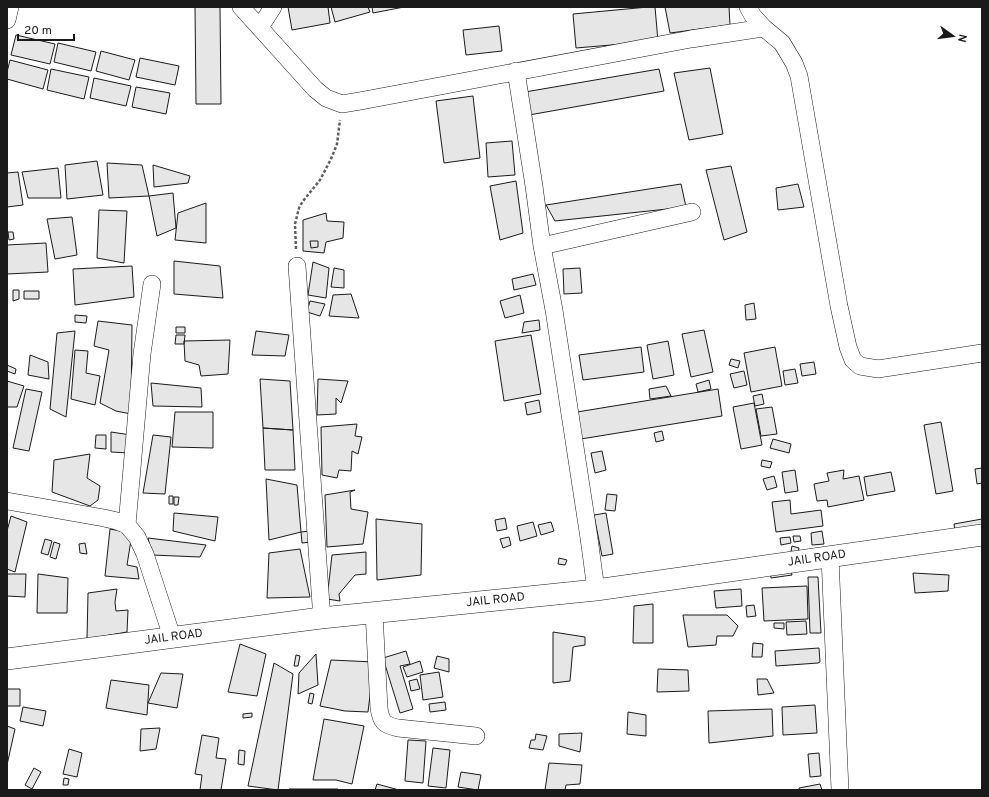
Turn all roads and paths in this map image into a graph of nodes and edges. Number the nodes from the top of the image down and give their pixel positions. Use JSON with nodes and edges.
{"nodes":[{"id":1,"x":10,"y":7,"type":"edge"},
{"id":2,"x":274,"y":7,"type":"edge"},
{"id":3,"x":748,"y":7,"type":"edge"},
{"id":4,"x":244,"y":10,"type":"edge"},
{"id":5,"x":7,"y":20,"type":"edge"},
{"id":6,"x":260,"y":27,"type":"junction"},
{"id":7,"x":764,"y":28,"type":"junction"},
{"id":8,"x":516,"y":71,"type":"junction"},
{"id":9,"x":342,"y":104,"type":"junction"},
{"id":10,"x":692,"y":212,"type":"dead end"},
{"id":11,"x":542,"y":246,"type":"junction"},
{"id":12,"x":297,"y":266,"type":"joint"},
{"id":13,"x":152,"y":284,"type":"dead end"},
{"id":14,"x":982,"y":353,"type":"edge"},
{"id":15,"x":7,"y":501,"type":"edge"},
{"id":16,"x":127,"y":525,"type":"junction"},
{"id":17,"x":982,"y":534,"type":"edge"},
{"id":18,"x":830,"y":557,"type":"junction"},
{"id":19,"x":596,"y":590,"type":"junction"},
{"id":20,"x":374,"y":612,"type":"junction"},
{"id":21,"x":320,"y":618,"type":"junction"},
{"id":22,"x":172,"y":637,"type":"junction"},
{"id":23,"x":7,"y":659,"type":"edge"},
{"id":24,"x":476,"y":736,"type":"dead end"},
{"id":25,"x":840,"y":790,"type":"edge"}],
"edges":[{"from":1,"to":5,"type":"street"},
{"from":2,"to":6,"type":"street"},
{"from":3,"to":7,"type":"street"},
{"from":4,"to":6,"type":"street"},
{"from":6,"to":9,"type":"street"},
{"from":7,"to":8,"type":"street"},
{"from":7,"to":14,"type":"street"},
{"from":8,"to":9,"type":"street"},
{"from":8,"to":11,"type":"street"},
{"from":9,"to":12,"type":"path"},
{"from":10,"to":11,"type":"street"},
{"from":11,"to":19,"type":"street"},
{"from":12,"to":21,"type":"street"},
{"from":13,"to":16,"type":"street"},
{"from":15,"to":16,"type":"street"},
{"from":16,"to":22,"type":"street"},
{"from":17,"to":18,"type":"street","name":"JAIL ROAD"},
{"from":18,"to":19,"type":"street","name":"JAIL ROAD"},
{"from":18,"to":25,"type":"street"},
{"from":19,"to":20,"type":"street","name":"JAIL ROAD"},
{"from":20,"to":21,"type":"street","name":"JAIL ROAD"},
{"from":20,"to":24,"type":"street"},
{"from":21,"to":22,"type":"street","name":"JAIL ROAD"},
{"from":22,"to":23,"type":"street","name":"JAIL ROAD"}]}
